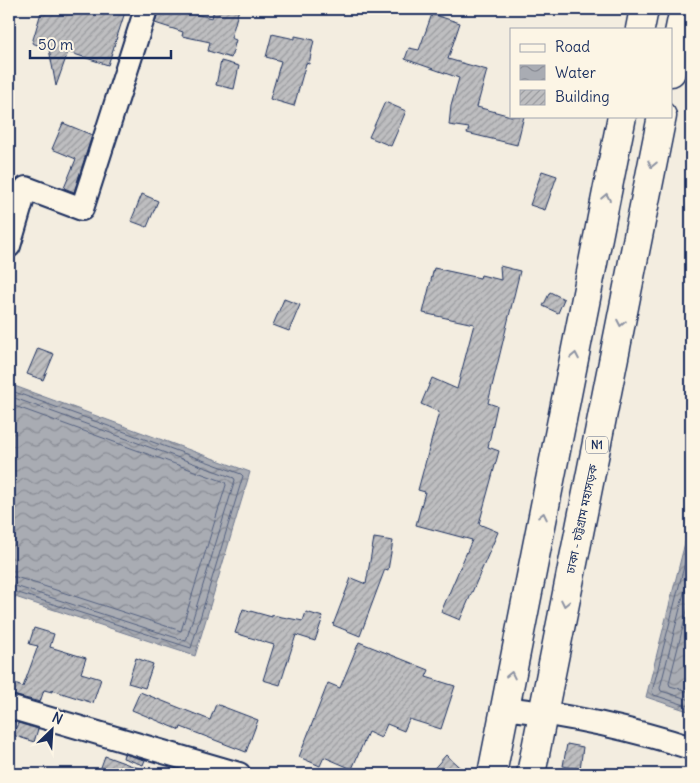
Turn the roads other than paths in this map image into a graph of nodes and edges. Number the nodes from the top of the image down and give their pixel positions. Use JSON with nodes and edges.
{"nodes":[{"id":1,"x":146,"y":9,"type":"edge"},
{"id":2,"x":644,"y":9,"type":"edge"},
{"id":3,"x":684,"y":9,"type":"edge"},
{"id":4,"x":640,"y":28,"type":"edge"},
{"id":5,"x":672,"y":67,"type":"edge"},
{"id":6,"x":622,"y":118,"type":"edge"},
{"id":7,"x":662,"y":118,"type":"edge"},
{"id":8,"x":9,"y":246,"type":"edge"},
{"id":9,"x":9,"y":707,"type":"edge"},
{"id":10,"x":504,"y":708,"type":"junction"},
{"id":11,"x":542,"y":713,"type":"junction"},
{"id":12,"x":691,"y":748,"type":"edge"},
{"id":13,"x":239,"y":774,"type":"edge"},
{"id":14,"x":492,"y":774,"type":"edge"},
{"id":15,"x":531,"y":774,"type":"edge"}],
"edges":[{"from":1,"to":8,"type":"street"},
{"from":2,"to":4,"type":"highway"},
{"from":3,"to":5,"type":"highway"},
{"from":10,"to":6,"type":"highway","one_way":true},
{"from":7,"to":11,"type":"highway","name":"ঢাকা - চট্টগ্রাম মহাসড়ক","number":"N1","one_way":true},
{"from":9,"to":13,"type":"street"},
{"from":10,"to":11,"type":"street"},
{"from":10,"to":14,"type":"highway"},
{"from":11,"to":12,"type":"street"},
{"from":11,"to":15,"type":"highway","name":"ঢাকা - চট্টগ্রাম মহাসড়ক","number":"N1"}]}
